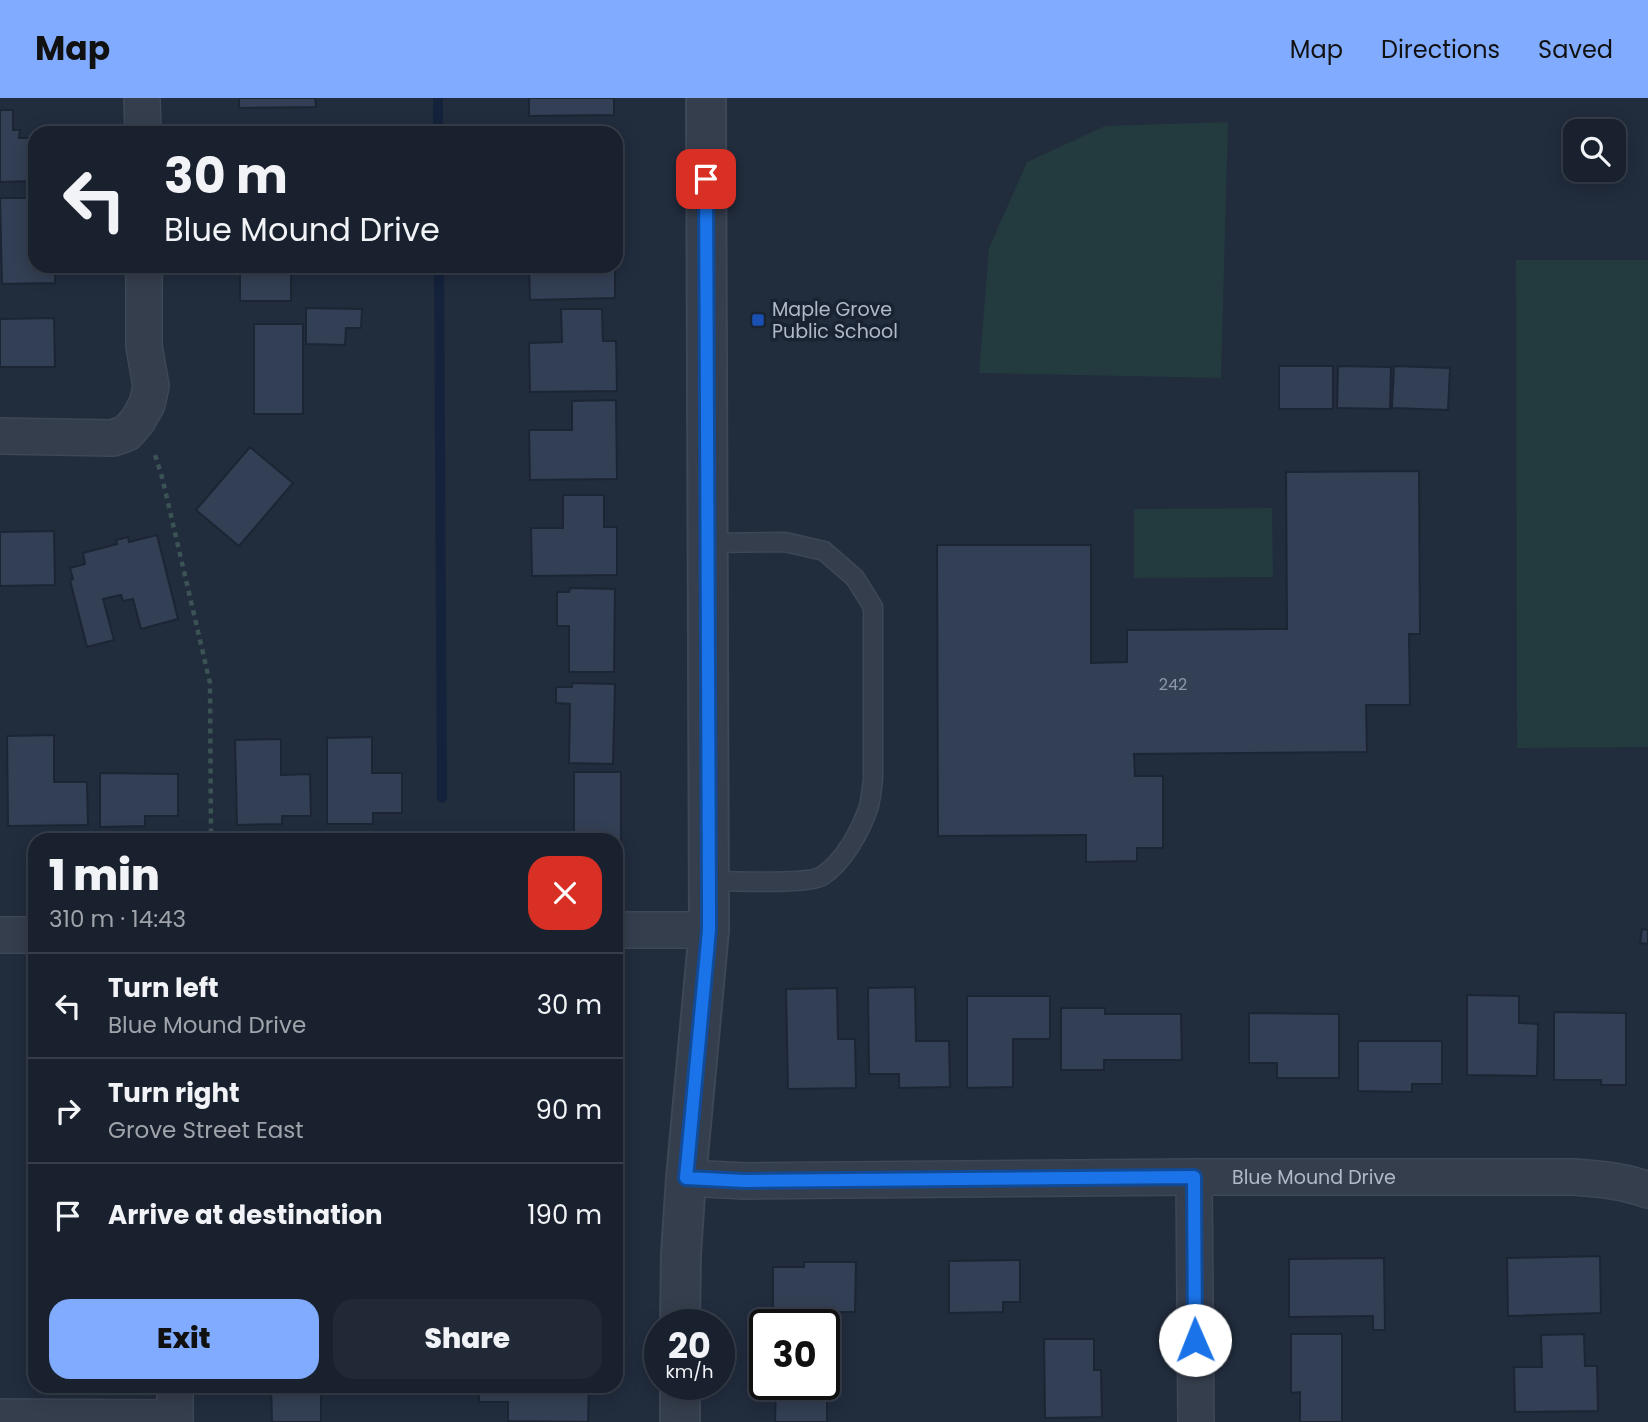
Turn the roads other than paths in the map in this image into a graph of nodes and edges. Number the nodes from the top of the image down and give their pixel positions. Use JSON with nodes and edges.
{"nodes":[{"id":1,"x":142,"y":98,"type":"edge"},
{"id":2,"x":706,"y":98,"type":"edge"},
{"id":3,"x":142,"y":126,"type":"edge"},
{"id":4,"x":144,"y":273,"type":"edge"},
{"id":5,"x":0,"y":436,"type":"edge"},
{"id":6,"x":708,"y":543,"type":"junction"},
{"id":7,"x":710,"y":881,"type":"junction"},
{"id":8,"x":623,"y":930,"type":"edge"},
{"id":9,"x":709,"y":930,"type":"junction"},
{"id":10,"x":0,"y":935,"type":"edge"},
{"id":11,"x":28,"y":935,"type":"edge"},
{"id":12,"x":1194,"y":1177,"type":"junction"},
{"id":13,"x":686,"y":1178,"type":"junction"},
{"id":14,"x":1648,"y":1190,"type":"edge"},
{"id":15,"x":680,"y":1309,"type":"edge"},
{"id":16,"x":680,"y":1400,"type":"edge"},
{"id":17,"x":175,"y":1409,"type":"edge"},
{"id":18,"x":0,"y":1417,"type":"edge"},
{"id":19,"x":680,"y":1422,"type":"edge"},
{"id":20,"x":1196,"y":1422,"type":"edge"}],
"edges":[{"from":1,"to":3,"type":"street"},
{"from":2,"to":6,"type":"street"},
{"from":4,"to":5,"type":"street"},
{"from":6,"to":7,"type":"street"},
{"from":6,"to":7,"type":"lane"},
{"from":7,"to":9,"type":"street"},
{"from":8,"to":9,"type":"street"},
{"from":9,"to":13,"type":"street"},
{"from":10,"to":11,"type":"street"},
{"from":12,"to":13,"type":"street","name":"Blue Mound Drive"},
{"from":12,"to":14,"type":"street","name":"Blue Mound Drive"},
{"from":12,"to":20,"type":"street"},
{"from":13,"to":15,"type":"street"},
{"from":16,"to":19,"type":"street"},
{"from":17,"to":18,"type":"street"}]}
